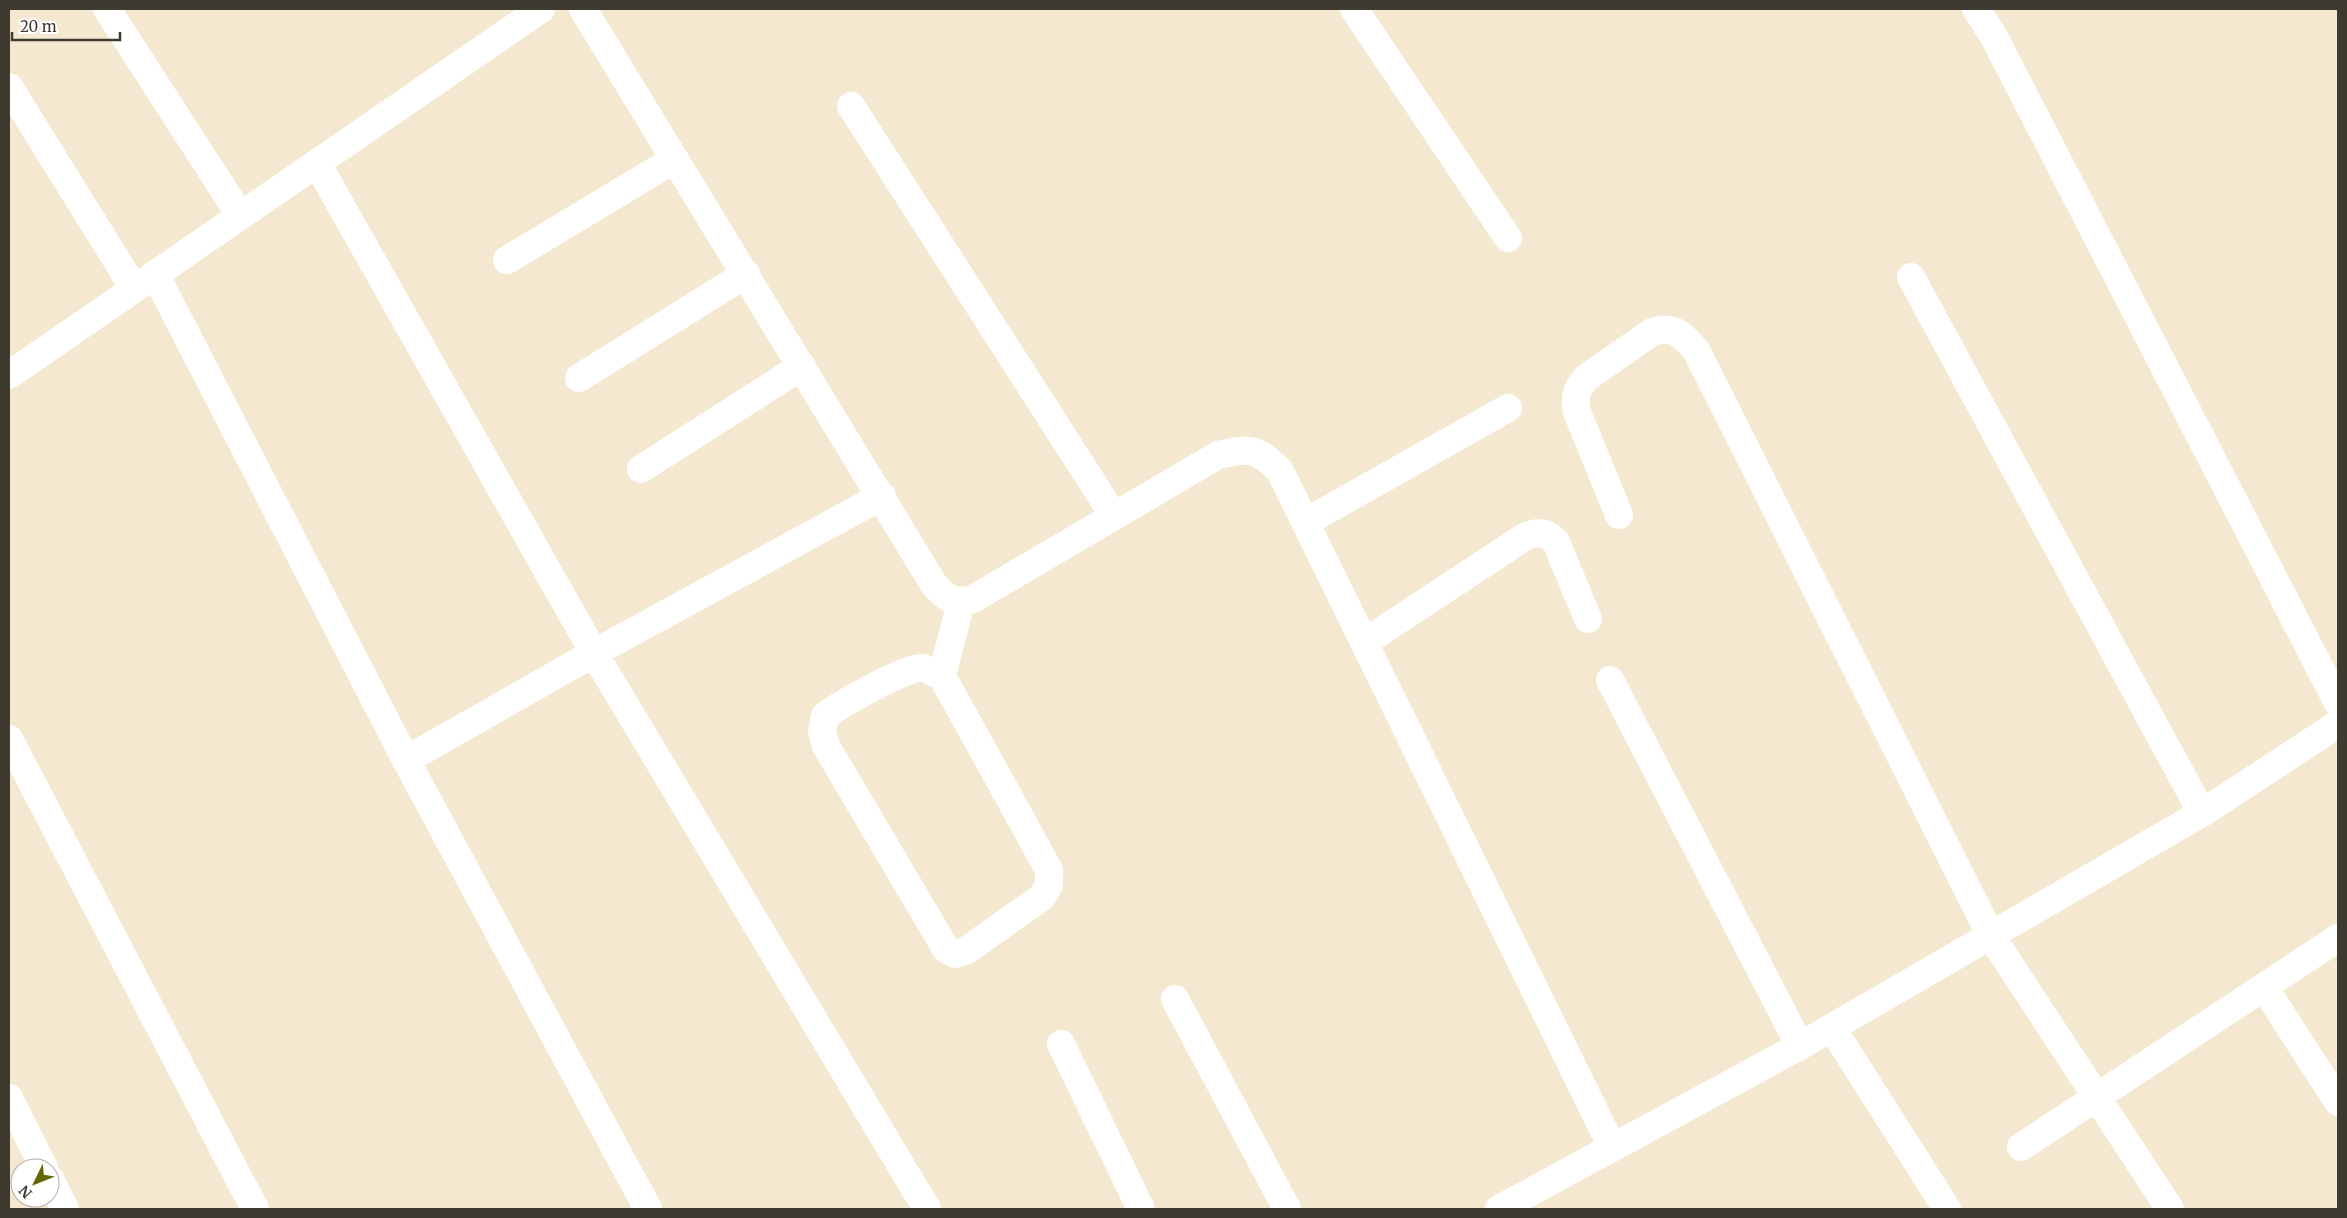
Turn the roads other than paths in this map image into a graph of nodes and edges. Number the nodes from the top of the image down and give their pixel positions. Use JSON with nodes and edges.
{"nodes":[{"id":1,"x":107,"y":9,"type":"edge"},
{"id":2,"x":541,"y":9,"type":"edge"},
{"id":3,"x":583,"y":9,"type":"edge"},
{"id":4,"x":1354,"y":9,"type":"edge"},
{"id":5,"x":1976,"y":9,"type":"edge"},
{"id":6,"x":9,"y":87,"type":"edge"},
{"id":7,"x":851,"y":106,"type":"dead end"},
{"id":8,"x":675,"y":158,"type":"junction"},
{"id":9,"x":318,"y":165,"type":"junction"},
{"id":10,"x":240,"y":215,"type":"junction"},
{"id":11,"x":1508,"y":238,"type":"dead end"},
{"id":12,"x":507,"y":260,"type":"dead end"},
{"id":13,"x":746,"y":274,"type":"junction"},
{"id":14,"x":1911,"y":277,"type":"dead end"},
{"id":15,"x":144,"y":281,"type":"junction"},
{"id":16,"x":802,"y":366,"type":"junction"},
{"id":17,"x":9,"y":375,"type":"edge"},
{"id":18,"x":579,"y":378,"type":"dead end"},
{"id":19,"x":1508,"y":408,"type":"dead end"},
{"id":20,"x":641,"y":469,"type":"dead end"},
{"id":21,"x":882,"y":496,"type":"junction"},
{"id":22,"x":1619,"y":515,"type":"dead end"},
{"id":23,"x":1114,"y":516,"type":"junction"},
{"id":24,"x":1306,"y":522,"type":"junction"},
{"id":25,"x":961,"y":602,"type":"junction"},
{"id":26,"x":1588,"y":619,"type":"dead end"},
{"id":27,"x":1365,"y":642,"type":"junction"},
{"id":28,"x":594,"y":653,"type":"junction"},
{"id":29,"x":942,"y":676,"type":"junction"},
{"id":30,"x":1610,"y":680,"type":"dead end"},
{"id":31,"x":2338,"y":703,"type":"edge"},
{"id":32,"x":2338,"y":724,"type":"edge"},
{"id":33,"x":9,"y":739,"type":"edge"},
{"id":34,"x":406,"y":760,"type":"junction"},
{"id":35,"x":2202,"y":813,"type":"junction"},
{"id":36,"x":1991,"y":936,"type":"junction"},
{"id":37,"x":2338,"y":938,"type":"edge"},
{"id":38,"x":2264,"y":987,"type":"junction"},
{"id":39,"x":1176,"y":999,"type":"dead end"},
{"id":40,"x":1832,"y":1028,"type":"junction"},
{"id":41,"x":1061,"y":1044,"type":"dead end"},
{"id":42,"x":1800,"y":1046,"type":"junction"},
{"id":43,"x":2098,"y":1097,"type":"junction"},
{"id":44,"x":9,"y":1098,"type":"edge"},
{"id":45,"x":2338,"y":1102,"type":"edge"},
{"id":46,"x":1612,"y":1147,"type":"junction"},
{"id":47,"x":2021,"y":1147,"type":"dead end"},
{"id":48,"x":39,"y":1158,"type":"edge"},
{"id":49,"x":255,"y":1209,"type":"edge"},
{"id":50,"x":648,"y":1209,"type":"edge"},
{"id":51,"x":927,"y":1209,"type":"edge"},
{"id":52,"x":1140,"y":1209,"type":"edge"},
{"id":53,"x":1287,"y":1209,"type":"edge"},
{"id":54,"x":1499,"y":1209,"type":"edge"},
{"id":55,"x":1947,"y":1209,"type":"edge"},
{"id":56,"x":2170,"y":1209,"type":"edge"}],
"edges":[{"from":1,"to":10,"type":"street"},
{"from":2,"to":9,"type":"street"},
{"from":3,"to":8,"type":"street"},
{"from":4,"to":11,"type":"street"},
{"from":5,"to":31,"type":"street"},
{"from":6,"to":15,"type":"street"},
{"from":7,"to":23,"type":"street"},
{"from":8,"to":12,"type":"street"},
{"from":8,"to":13,"type":"street"},
{"from":9,"to":10,"type":"street"},
{"from":9,"to":28,"type":"street"},
{"from":10,"to":15,"type":"street"},
{"from":13,"to":16,"type":"street"},
{"from":13,"to":18,"type":"street"},
{"from":14,"to":35,"type":"street"},
{"from":15,"to":17,"type":"street"},
{"from":15,"to":34,"type":"street"},
{"from":16,"to":20,"type":"street"},
{"from":16,"to":21,"type":"street"},
{"from":19,"to":24,"type":"street"},
{"from":21,"to":25,"type":"street"},
{"from":21,"to":28,"type":"street"},
{"from":22,"to":36,"type":"street"},
{"from":23,"to":24,"type":"street"},
{"from":23,"to":25,"type":"street"},
{"from":24,"to":27,"type":"street"},
{"from":25,"to":29,"type":"street"},
{"from":26,"to":27,"type":"street"},
{"from":27,"to":46,"type":"street"},
{"from":28,"to":34,"type":"street"},
{"from":28,"to":51,"type":"street"},
{"from":29,"to":29,"type":"street"},
{"from":30,"to":42,"type":"street"},
{"from":32,"to":35,"type":"street"},
{"from":33,"to":49,"type":"street"},
{"from":34,"to":50,"type":"street"},
{"from":35,"to":36,"type":"street"},
{"from":36,"to":40,"type":"street"},
{"from":36,"to":43,"type":"street"},
{"from":37,"to":38,"type":"street"},
{"from":38,"to":43,"type":"street"},
{"from":38,"to":45,"type":"street"},
{"from":39,"to":53,"type":"street"},
{"from":40,"to":42,"type":"street"},
{"from":40,"to":55,"type":"street"},
{"from":41,"to":52,"type":"street"},
{"from":42,"to":46,"type":"street"},
{"from":43,"to":47,"type":"street"},
{"from":43,"to":56,"type":"street"},
{"from":44,"to":48,"type":"street"},
{"from":46,"to":54,"type":"street"}]}
